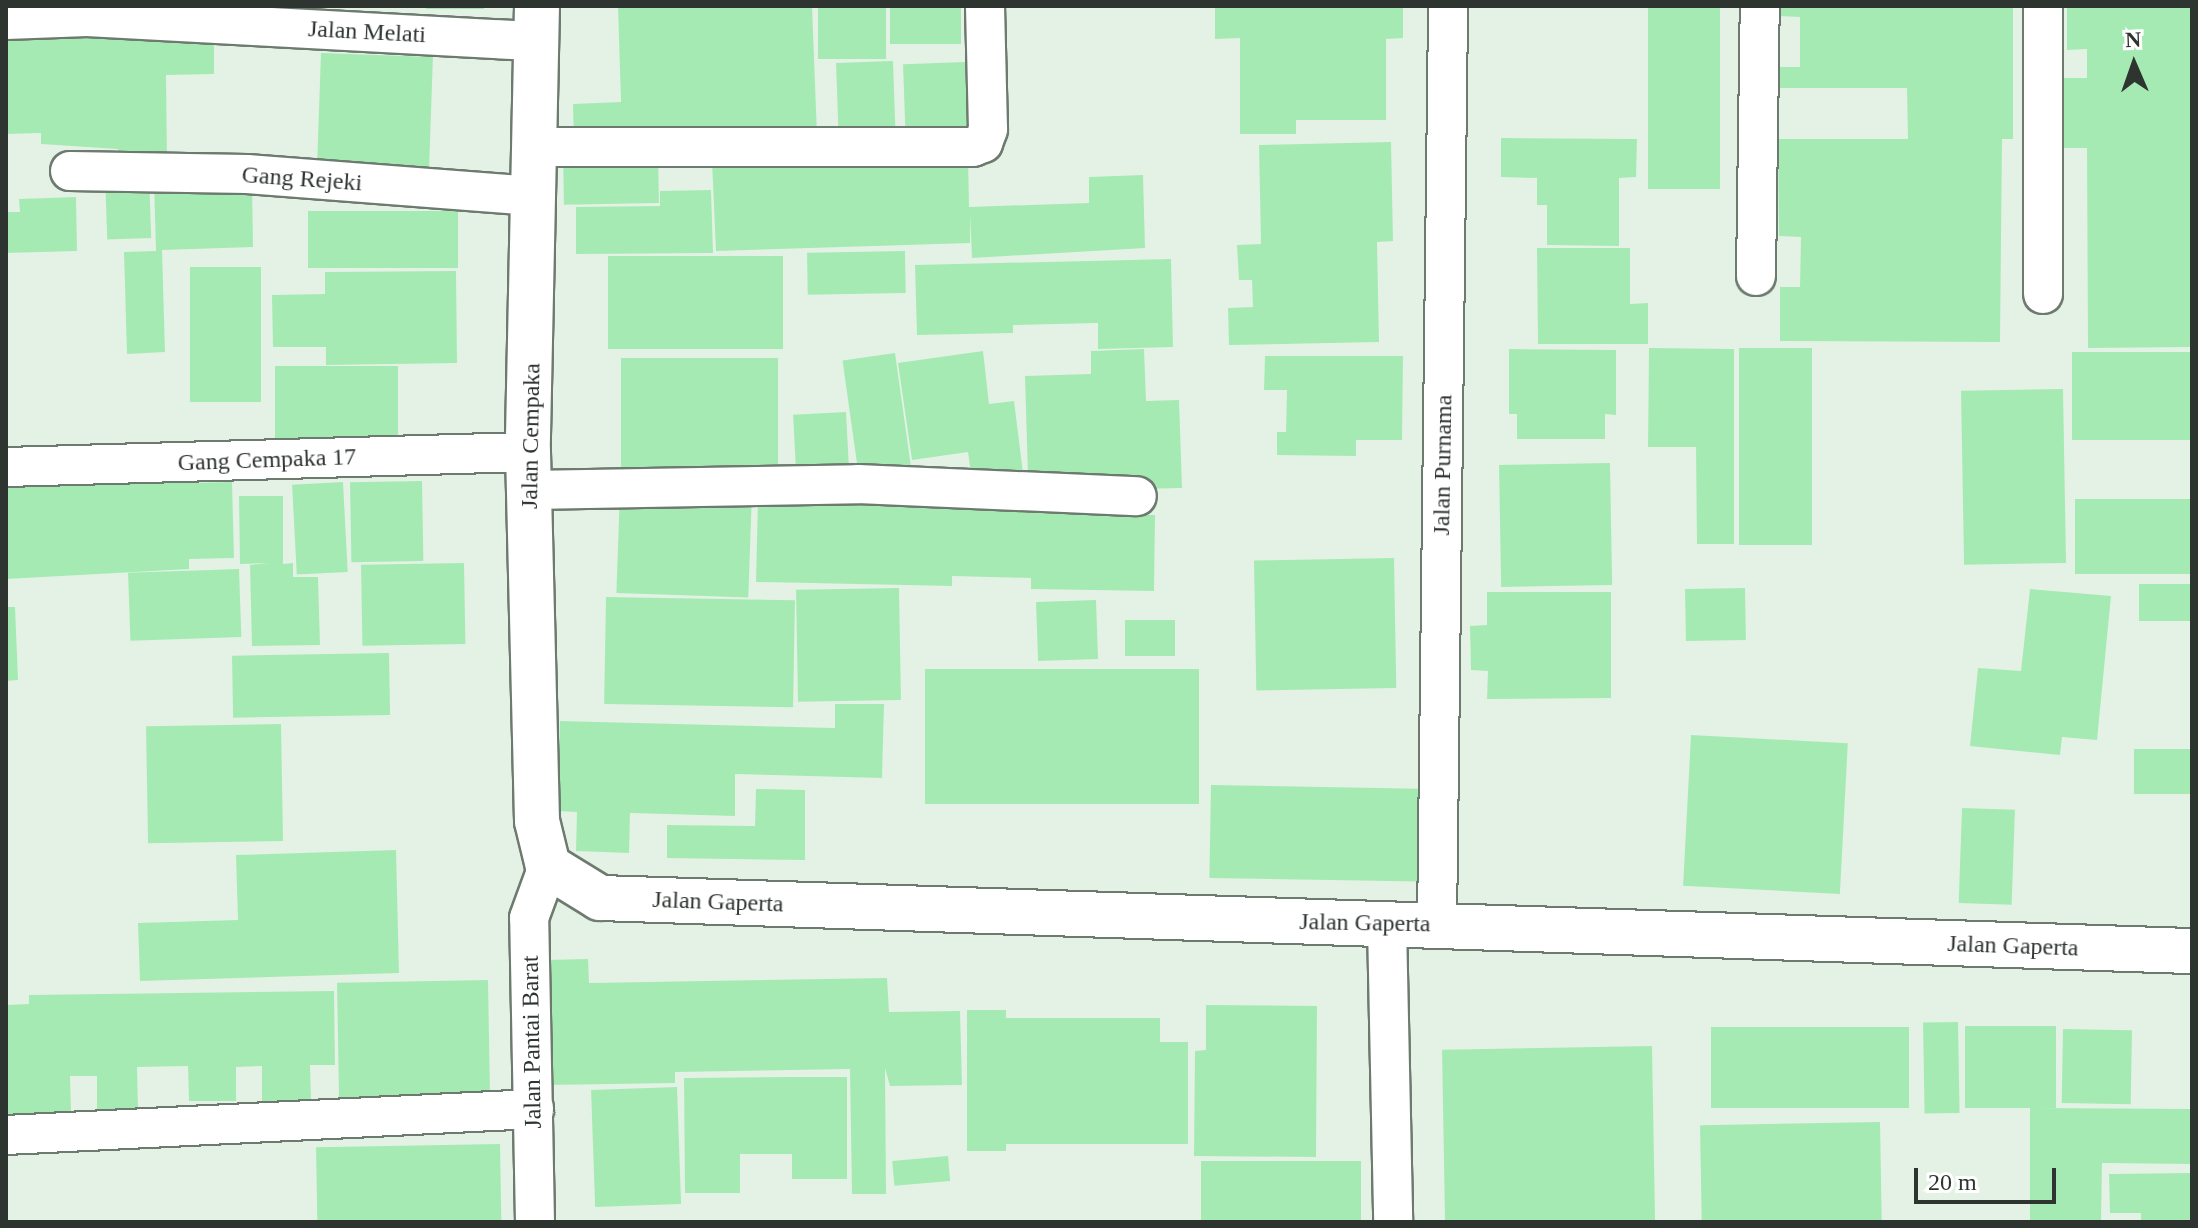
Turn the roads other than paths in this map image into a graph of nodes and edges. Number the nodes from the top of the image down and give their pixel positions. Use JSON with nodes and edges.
{"nodes":[{"id":1,"x":985,"y":6,"type":"edge"},
{"id":2,"x":1448,"y":6,"type":"edge"},
{"id":3,"x":1760,"y":6,"type":"edge"},
{"id":4,"x":2043,"y":6,"type":"edge"},
{"id":5,"x":6,"y":20,"type":"edge"},
{"id":6,"x":536,"y":24,"type":"edge"},
{"id":7,"x":534,"y":147,"type":"junction"},
{"id":8,"x":70,"y":171,"type":"dead end"},
{"id":9,"x":533,"y":196,"type":"junction"},
{"id":10,"x":1756,"y":276,"type":"dead end"},
{"id":11,"x":2043,"y":294,"type":"dead end"},
{"id":12,"x":6,"y":467,"type":"edge"},
{"id":13,"x":529,"y":471,"type":"junction"},
{"id":14,"x":1137,"y":496,"type":"dead end"},
{"id":15,"x":548,"y":866,"type":"junction"},
{"id":16,"x":1387,"y":925,"type":"junction"},
{"id":17,"x":1437,"y":925,"type":"junction"},
{"id":18,"x":2192,"y":951,"type":"edge"},
{"id":19,"x":534,"y":1109,"type":"junction"},
{"id":20,"x":6,"y":1135,"type":"edge"},
{"id":21,"x":535,"y":1222,"type":"edge"},
{"id":22,"x":1393,"y":1222,"type":"edge"}],
"edges":[{"from":1,"to":7,"type":"street"},
{"from":2,"to":17,"type":"street","name":"Jalan Purnama"},
{"from":3,"to":10,"type":"street"},
{"from":4,"to":11,"type":"street"},
{"from":5,"to":6,"type":"street","name":"Jalan Melati"},
{"from":6,"to":7,"type":"street","name":"Jalan Cempaka"},
{"from":7,"to":9,"type":"street","name":"Jalan Cempaka"},
{"from":8,"to":9,"type":"street","name":"Gang Rejeki"},
{"from":9,"to":13,"type":"street","name":"Jalan Cempaka"},
{"from":12,"to":13,"type":"street","name":"Gang Cempaka 17"},
{"from":13,"to":14,"type":"street","name":"Gang Cempaka 17"},
{"from":13,"to":15,"type":"street","name":"Jalan Cempaka"},
{"from":15,"to":16,"type":"street","name":"Jalan Gaperta"},
{"from":15,"to":19,"type":"street","name":"Jalan Pantai Barat"},
{"from":16,"to":17,"type":"street","name":"Jalan Gaperta"},
{"from":16,"to":22,"type":"street"},
{"from":17,"to":18,"type":"street","name":"Jalan Gaperta"},
{"from":19,"to":20,"type":"street"},
{"from":19,"to":21,"type":"street","name":"Jalan Pantai Barat"}]}
